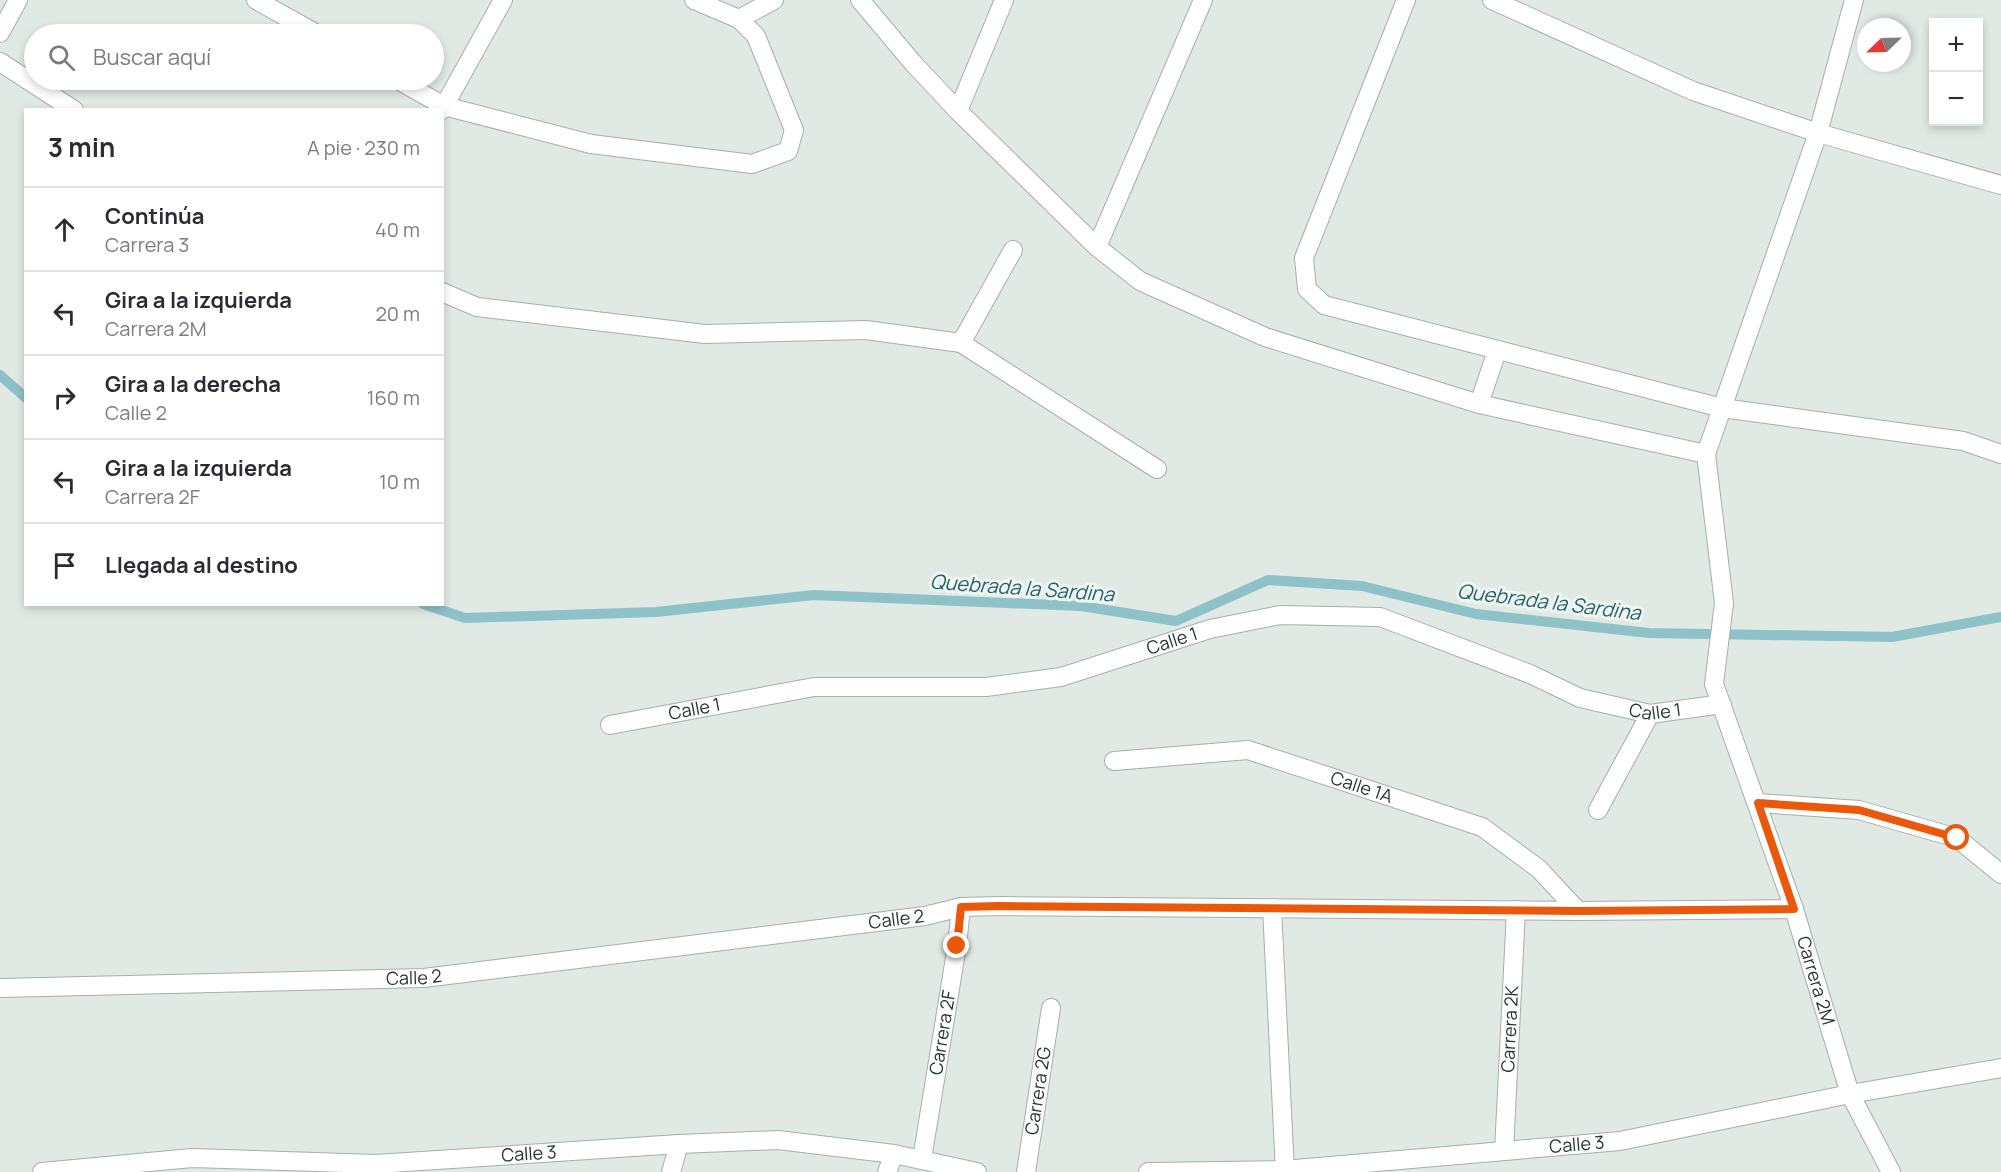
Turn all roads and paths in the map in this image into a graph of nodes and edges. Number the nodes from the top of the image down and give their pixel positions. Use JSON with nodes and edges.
{"nodes":[{"id":1,"x":18,"y":0,"type":"edge"},
{"id":2,"x":256,"y":0,"type":"edge"},
{"id":3,"x":503,"y":0,"type":"edge"},
{"id":4,"x":694,"y":0,"type":"edge"},
{"id":5,"x":774,"y":0,"type":"edge"},
{"id":6,"x":860,"y":0,"type":"edge"},
{"id":7,"x":1004,"y":0,"type":"edge"},
{"id":8,"x":1203,"y":0,"type":"edge"},
{"id":9,"x":1406,"y":0,"type":"edge"},
{"id":10,"x":1492,"y":0,"type":"edge"},
{"id":11,"x":1854,"y":0,"type":"edge"},
{"id":12,"x":739,"y":19,"type":"junction"},
{"id":13,"x":299,"y":24,"type":"edge"},
{"id":14,"x":0,"y":33,"type":"edge"},
{"id":15,"x":0,"y":62,"type":"edge"},
{"id":16,"x":24,"y":78,"type":"edge"},
{"id":17,"x":43,"y":90,"type":"edge"},
{"id":18,"x":414,"y":90,"type":"edge"},
{"id":19,"x":71,"y":108,"type":"edge"},
{"id":20,"x":443,"y":108,"type":"edge"},
{"id":21,"x":444,"y":108,"type":"edge"},
{"id":22,"x":958,"y":111,"type":"junction"},
{"id":23,"x":1818,"y":133,"type":"junction"},
{"id":24,"x":2001,"y":185,"type":"edge"},
{"id":25,"x":1097,"y":247,"type":"junction"},
{"id":26,"x":1013,"y":250,"type":"dead end"},
{"id":27,"x":444,"y":293,"type":"edge"},
{"id":28,"x":961,"y":343,"type":"junction"},
{"id":29,"x":1497,"y":351,"type":"junction"},
{"id":30,"x":1479,"y":404,"type":"junction"},
{"id":31,"x":1722,"y":408,"type":"junction"},
{"id":32,"x":1707,"y":454,"type":"junction"},
{"id":33,"x":2001,"y":454,"type":"edge"},
{"id":34,"x":1157,"y":469,"type":"dead end"},
{"id":35,"x":1722,"y":704,"type":"junction"},
{"id":36,"x":1650,"y":714,"type":"junction"},
{"id":37,"x":610,"y":725,"type":"dead end"},
{"id":38,"x":1114,"y":761,"type":"dead end"},
{"id":39,"x":1758,"y":803,"type":"junction"},
{"id":40,"x":1598,"y":810,"type":"dead end"},
{"id":41,"x":2001,"y":874,"type":"edge"},
{"id":42,"x":961,"y":907,"type":"junction"},
{"id":43,"x":1272,"y":908,"type":"junction"},
{"id":44,"x":1794,"y":909,"type":"junction"},
{"id":45,"x":1516,"y":910,"type":"junction"},
{"id":46,"x":1578,"y":911,"type":"junction"},
{"id":47,"x":0,"y":988,"type":"edge"},
{"id":48,"x":1051,"y":1008,"type":"dead end"},
{"id":49,"x":2001,"y":1068,"type":"edge"},
{"id":50,"x":1850,"y":1094,"type":"junction"},
{"id":51,"x":679,"y":1144,"type":"junction"},
{"id":52,"x":1504,"y":1151,"type":"junction"},
{"id":53,"x":894,"y":1154,"type":"junction"},
{"id":54,"x":922,"y":1159,"type":"junction"},
{"id":55,"x":194,"y":1165,"type":"edge"},
{"id":56,"x":377,"y":1168,"type":"edge"},
{"id":57,"x":1285,"y":1171,"type":"edge"},
{"id":58,"x":42,"y":1172,"type":"edge"},
{"id":59,"x":671,"y":1172,"type":"edge"},
{"id":60,"x":886,"y":1172,"type":"edge"},
{"id":61,"x":977,"y":1172,"type":"edge"},
{"id":62,"x":1026,"y":1172,"type":"edge"},
{"id":63,"x":1148,"y":1172,"type":"edge"},
{"id":64,"x":1891,"y":1172,"type":"edge"}],
"edges":[{"from":1,"to":14,"type":"street"},
{"from":2,"to":13,"type":"street"},
{"from":3,"to":20,"type":"street"},
{"from":4,"to":12,"type":"street"},
{"from":5,"to":12,"type":"street"},
{"from":6,"to":22,"type":"street"},
{"from":7,"to":22,"type":"street"},
{"from":8,"to":25,"type":"street"},
{"from":9,"to":29,"type":"street"},
{"from":10,"to":23,"type":"street"},
{"from":11,"to":23,"type":"street"},
{"from":12,"to":21,"type":"street"},
{"from":15,"to":16,"type":"street"},
{"from":17,"to":19,"type":"street"},
{"from":18,"to":20,"type":"street"},
{"from":22,"to":25,"type":"street"},
{"from":23,"to":24,"type":"street"},
{"from":23,"to":31,"type":"street"},
{"from":25,"to":30,"type":"street"},
{"from":26,"to":28,"type":"street"},
{"from":27,"to":28,"type":"street"},
{"from":28,"to":34,"type":"street"},
{"from":29,"to":30,"type":"street"},
{"from":29,"to":31,"type":"street"},
{"from":30,"to":32,"type":"street"},
{"from":31,"to":32,"type":"street"},
{"from":31,"to":33,"type":"street"},
{"from":32,"to":35,"type":"street","name":"Carrera 2M"},
{"from":35,"to":36,"type":"street","name":"Calle 1"},
{"from":35,"to":39,"type":"street","name":"Carrera 2M"},
{"from":36,"to":37,"type":"street","name":"Calle 1"},
{"from":36,"to":40,"type":"street"},
{"from":38,"to":46,"type":"street","name":"Calle 1A"},
{"from":39,"to":41,"type":"street"},
{"from":39,"to":44,"type":"street","name":"Carrera 2M"},
{"from":42,"to":43,"type":"street","name":"Calle 2"},
{"from":42,"to":47,"type":"street","name":"Calle 2"},
{"from":42,"to":54,"type":"street","name":"Carrera 2F"},
{"from":43,"to":45,"type":"street","name":"Calle 2"},
{"from":43,"to":57,"type":"street"},
{"from":44,"to":46,"type":"street","name":"Calle 2"},
{"from":44,"to":50,"type":"street","name":"Carrera 2M"},
{"from":45,"to":46,"type":"street","name":"Calle 2"},
{"from":45,"to":52,"type":"street","name":"Carrera 2K"},
{"from":48,"to":62,"type":"street","name":"Carrera 2G"},
{"from":49,"to":50,"type":"street","name":"Calle 3"},
{"from":50,"to":52,"type":"street","name":"Calle 3"},
{"from":50,"to":64,"type":"street","name":"Carrera 2M"},
{"from":51,"to":53,"type":"street","name":"Calle 3"},
{"from":51,"to":56,"type":"street","name":"Calle 3"},
{"from":51,"to":59,"type":"street"},
{"from":52,"to":57,"type":"street","name":"Calle 3"},
{"from":53,"to":54,"type":"street","name":"Calle 3"},
{"from":53,"to":60,"type":"street"},
{"from":54,"to":61,"type":"street","name":"Calle 3"},
{"from":55,"to":56,"type":"street","name":"Calle 3"},
{"from":55,"to":58,"type":"street","name":"Calle 3"},
{"from":57,"to":63,"type":"street","name":"Calle 3"}]}
